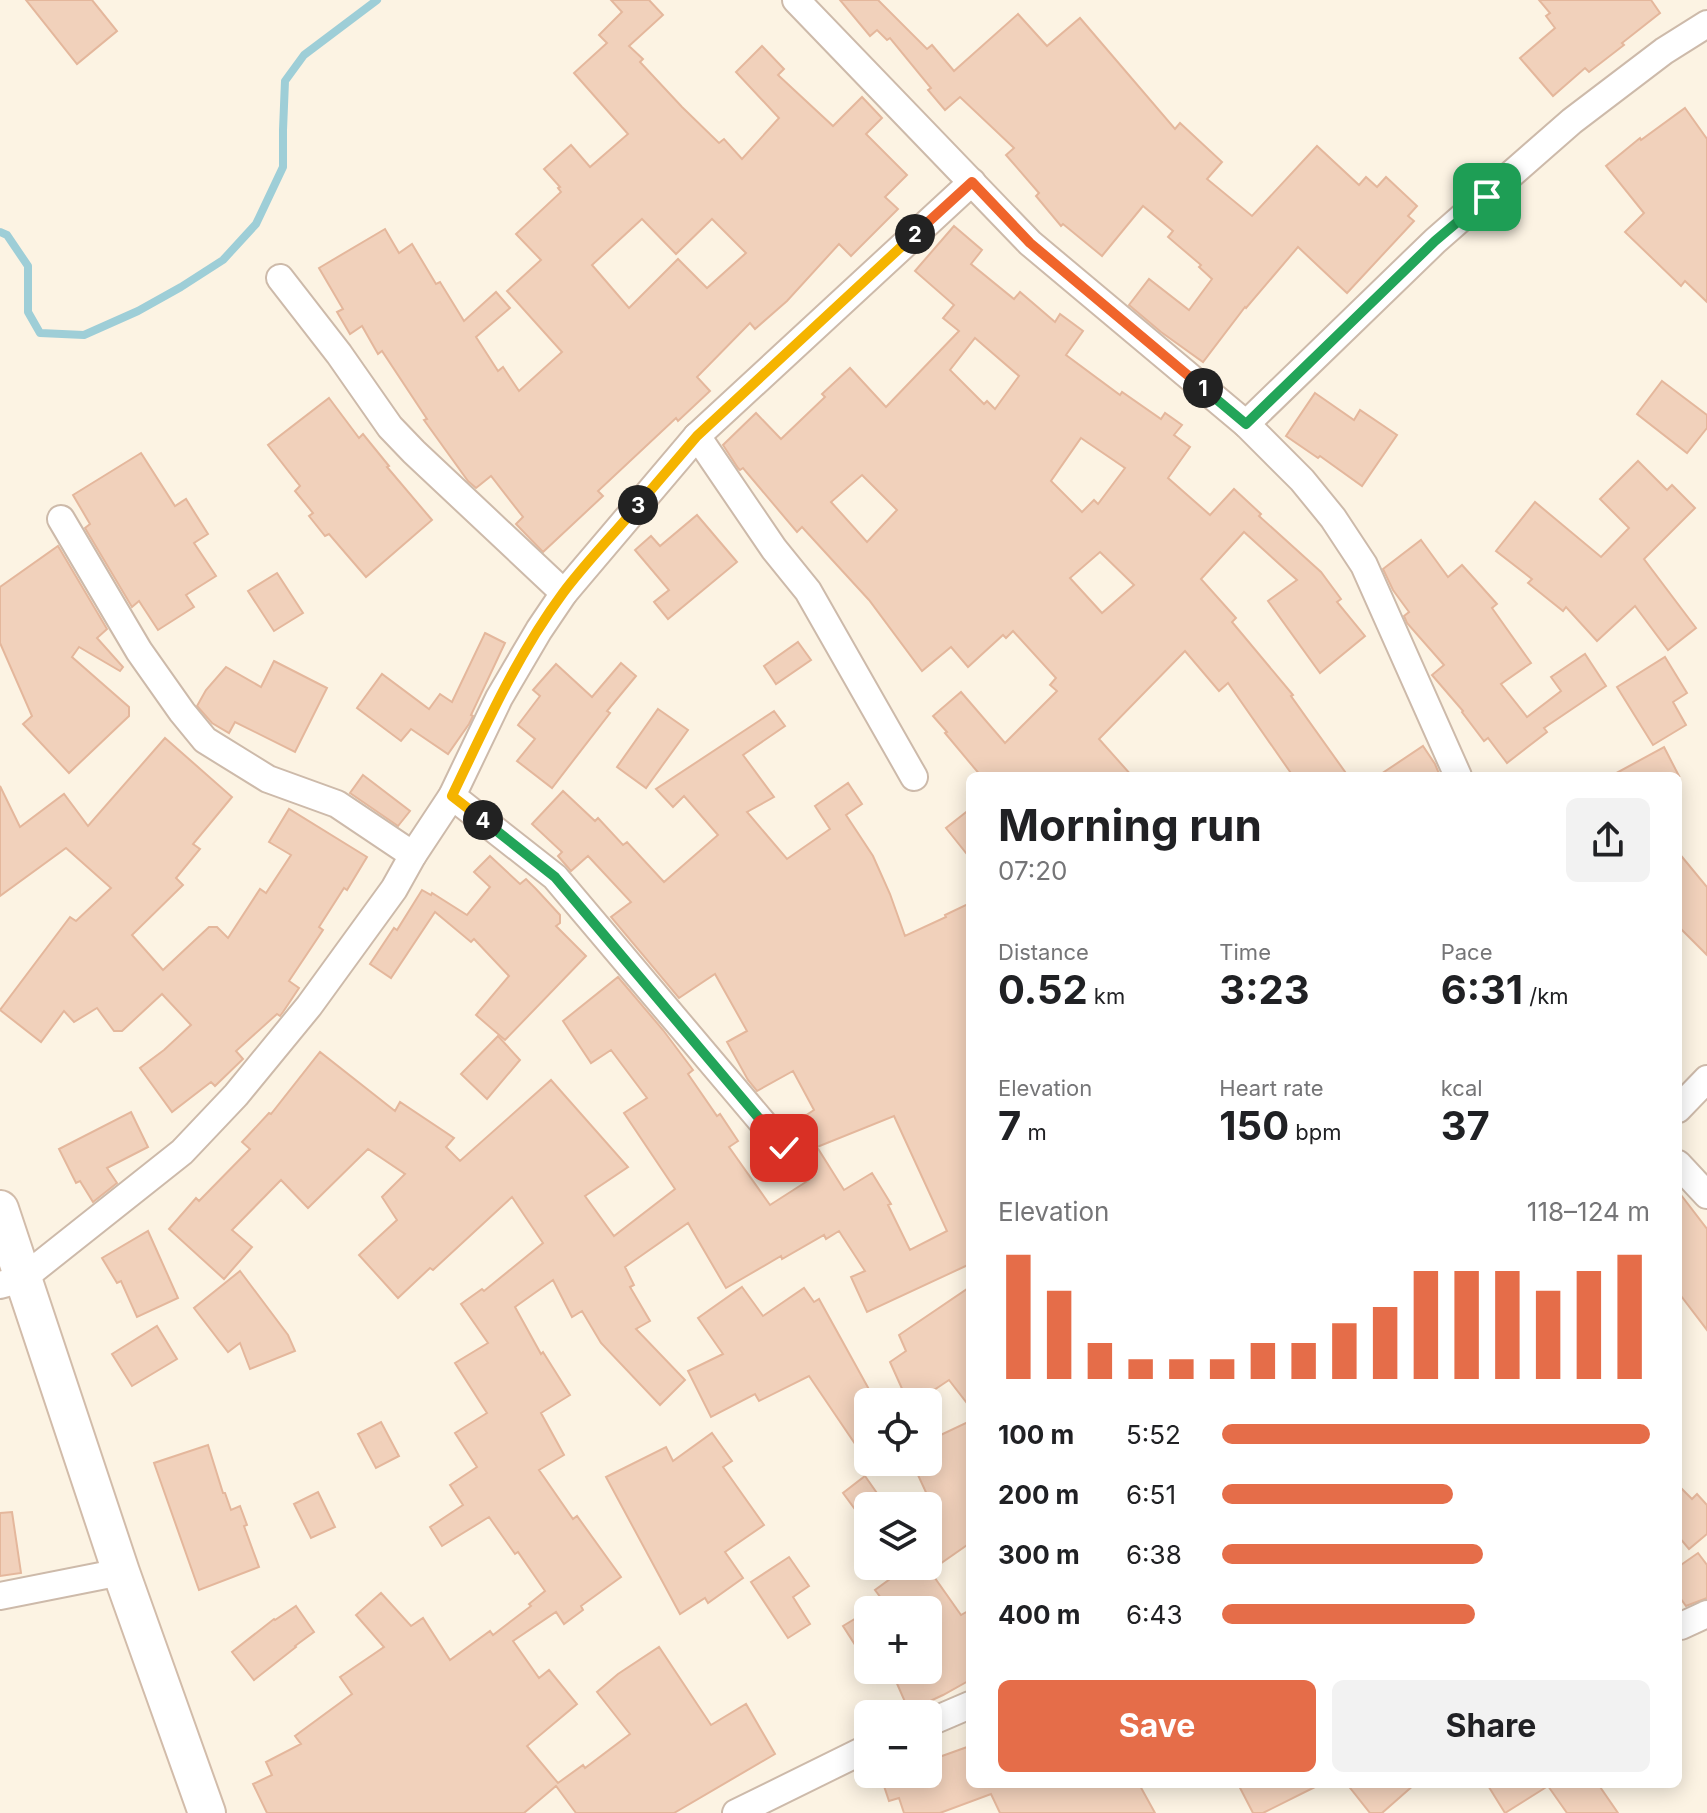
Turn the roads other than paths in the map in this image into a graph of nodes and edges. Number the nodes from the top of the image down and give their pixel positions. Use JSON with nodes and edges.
{"nodes":[{"id":1,"x":796,"y":0,"type":"edge"},
{"id":2,"x":1707,"y":24,"type":"edge"},
{"id":3,"x":972,"y":182,"type":"junction"},
{"id":4,"x":280,"y":278,"type":"dead end"},
{"id":5,"x":1246,"y":424,"type":"junction"},
{"id":6,"x":697,"y":436,"type":"junction"},
{"id":7,"x":61,"y":519,"type":"dead end"},
{"id":8,"x":564,"y":593,"type":"junction"},
{"id":9,"x":1456,"y":772,"type":"edge"},
{"id":10,"x":914,"y":777,"type":"dead end"},
{"id":11,"x":452,"y":796,"type":"junction"},
{"id":12,"x":413,"y":855,"type":"junction"},
{"id":13,"x":1707,"y":1079,"type":"edge"},
{"id":14,"x":1682,"y":1105,"type":"edge"},
{"id":15,"x":784,"y":1148,"type":"dead end"},
{"id":16,"x":1682,"y":1168,"type":"edge"},
{"id":17,"x":1707,"y":1195,"type":"edge"},
{"id":18,"x":0,"y":1209,"type":"edge"},
{"id":19,"x":11,"y":1282,"type":"edge"},
{"id":20,"x":121,"y":1572,"type":"junction"},
{"id":21,"x":0,"y":1596,"type":"edge"},
{"id":22,"x":1707,"y":1614,"type":"edge"},
{"id":23,"x":1682,"y":1626,"type":"edge"},
{"id":24,"x":966,"y":1707,"type":"edge"},
{"id":25,"x":942,"y":1717,"type":"edge"},
{"id":26,"x":854,"y":1755,"type":"edge"},
{"id":27,"x":207,"y":1813,"type":"edge"},
{"id":28,"x":736,"y":1813,"type":"edge"}],
"edges":[{"from":1,"to":3,"type":"street"},
{"from":2,"to":5,"type":"street"},
{"from":3,"to":5,"type":"street"},
{"from":3,"to":6,"type":"street"},
{"from":4,"to":8,"type":"street"},
{"from":5,"to":9,"type":"street"},
{"from":6,"to":8,"type":"street"},
{"from":6,"to":10,"type":"street"},
{"from":7,"to":12,"type":"street"},
{"from":8,"to":11,"type":"street"},
{"from":11,"to":12,"type":"street"},
{"from":11,"to":15,"type":"street"},
{"from":12,"to":19,"type":"street"},
{"from":13,"to":14,"type":"street"},
{"from":16,"to":17,"type":"street"},
{"from":18,"to":19,"type":"main road"},
{"from":19,"to":20,"type":"main road"},
{"from":20,"to":21,"type":"street"},
{"from":20,"to":27,"type":"main road"},
{"from":22,"to":23,"type":"street"},
{"from":24,"to":25,"type":"street"},
{"from":26,"to":28,"type":"street"}]}
